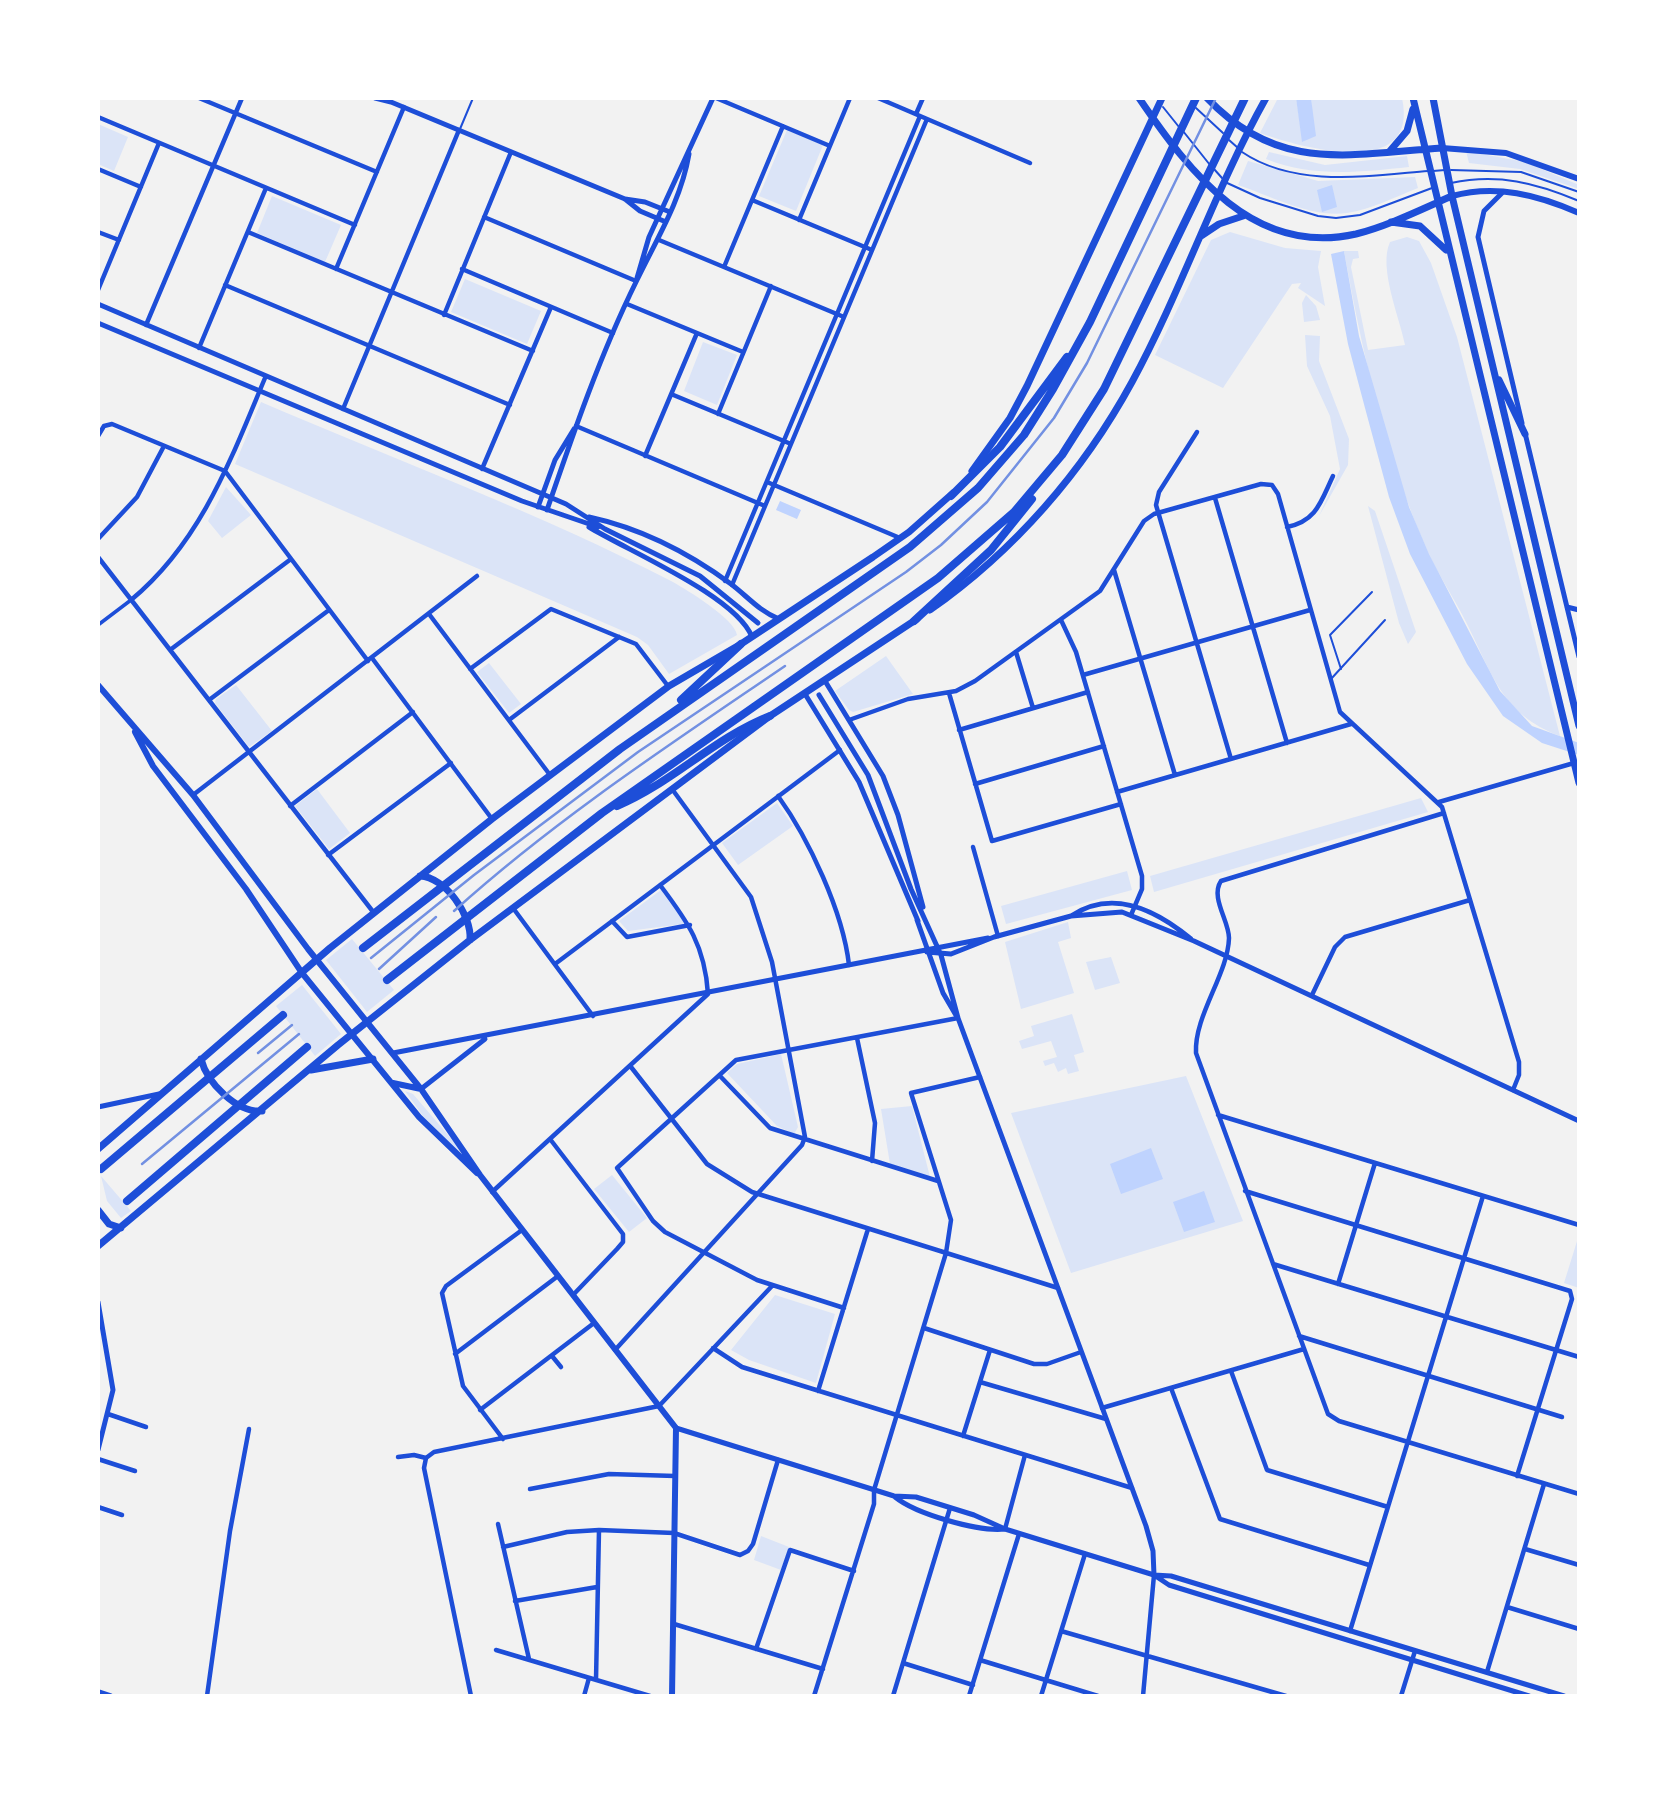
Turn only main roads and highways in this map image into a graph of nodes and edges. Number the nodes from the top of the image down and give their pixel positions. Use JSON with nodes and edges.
{"nodes":[{"id":1,"x":1139,"y":98,"type":"edge"},
{"id":2,"x":1196,"y":98,"type":"edge"},
{"id":3,"x":1207,"y":98,"type":"edge"},
{"id":4,"x":1245,"y":98,"type":"edge"},
{"id":5,"x":1266,"y":98,"type":"edge"},
{"id":6,"x":1433,"y":98,"type":"edge"},
{"id":7,"x":1159,"y":100,"type":"edge"},
{"id":8,"x":1413,"y":101,"type":"edge"},
{"id":9,"x":1153,"y":119,"type":"junction"},
{"id":10,"x":1249,"y":132,"type":"junction"},
{"id":11,"x":1442,"y":148,"type":"junction"},
{"id":12,"x":1425,"y":149,"type":"junction"},
{"id":13,"x":1387,"y":153,"type":"junction"},
{"id":14,"x":1579,"y":179,"type":"edge"},
{"id":15,"x":1218,"y":196,"type":"junction"},
{"id":16,"x":1452,"y":196,"type":"junction"},
{"id":17,"x":1437,"y":203,"type":"junction"},
{"id":18,"x":1579,"y":212,"type":"edge"},
{"id":19,"x":1244,"y":216,"type":"junction"},
{"id":20,"x":1384,"y":223,"type":"junction"},
{"id":21,"x":1198,"y":239,"type":"junction"},
{"id":22,"x":1449,"y":257,"type":"junction"},
{"id":23,"x":1090,"y":322,"type":"junction"},
{"id":24,"x":1492,"y":367,"type":"junction"},
{"id":25,"x":1525,"y":435,"type":"road end"},
{"id":26,"x":1042,"y":481,"type":"junction"},
{"id":27,"x":951,"y":496,"type":"junction"},
{"id":28,"x":914,"y":621,"type":"junction"},
{"id":29,"x":741,"y":644,"type":"junction"},
{"id":30,"x":98,"y":685,"type":"edge"},
{"id":31,"x":770,"y":716,"type":"junction"},
{"id":32,"x":664,"y":717,"type":"junction"},
{"id":33,"x":1579,"y":726,"type":"edge"},
{"id":34,"x":134,"y":730,"type":"junction"},
{"id":35,"x":1579,"y":783,"type":"edge"},
{"id":36,"x":601,"y":813,"type":"junction"},
{"id":37,"x":420,"y":876,"type":"junction"},
{"id":38,"x":470,"y":940,"type":"junction"},
{"id":39,"x":363,"y":948,"type":"dead end"},
{"id":40,"x":316,"y":960,"type":"junction"},
{"id":41,"x":302,"y":973,"type":"junction"},
{"id":42,"x":387,"y":980,"type":"dead end"},
{"id":43,"x":283,"y":1014,"type":"dead end"},
{"id":44,"x":367,"y":1022,"type":"junction"},
{"id":45,"x":352,"y":1034,"type":"junction"},
{"id":46,"x":307,"y":1047,"type":"dead end"},
{"id":47,"x":373,"y":1059,"type":"junction"},
{"id":48,"x":202,"y":1063,"type":"junction"},
{"id":49,"x":311,"y":1070,"type":"junction"},
{"id":50,"x":393,"y":1083,"type":"junction"},
{"id":51,"x":421,"y":1089,"type":"junction"},
{"id":52,"x":262,"y":1111,"type":"junction"},
{"id":53,"x":98,"y":1149,"type":"edge"},
{"id":54,"x":101,"y":1169,"type":"dead end"},
{"id":55,"x":480,"y":1175,"type":"junction"},
{"id":56,"x":127,"y":1201,"type":"dead end"},
{"id":57,"x":98,"y":1210,"type":"edge"},
{"id":58,"x":122,"y":1228,"type":"junction"},
{"id":59,"x":98,"y":1247,"type":"edge"},
{"id":60,"x":98,"y":1692,"type":"edge"},
{"id":61,"x":110,"y":1696,"type":"edge"},
{"id":62,"x":672,"y":1696,"type":"edge"}],
"edges":[{"from":1,"to":9,"type":"main road"},
{"from":2,"to":23,"type":"highway"},
{"from":3,"to":10,"type":"main road"},
{"from":4,"to":26,"type":"highway"},
{"from":5,"to":10,"type":"main road"},
{"from":6,"to":11,"type":"main road"},
{"from":7,"to":9,"type":"main road"},
{"from":8,"to":12,"type":"main road"},
{"from":8,"to":13,"type":"main road"},
{"from":9,"to":15,"type":"main road"},
{"from":9,"to":27,"type":"main road"},
{"from":10,"to":13,"type":"main road"},
{"from":10,"to":15,"type":"main road"},
{"from":11,"to":12,"type":"main road"},
{"from":11,"to":14,"type":"main road"},
{"from":11,"to":16,"type":"main road"},
{"from":12,"to":13,"type":"main road"},
{"from":12,"to":17,"type":"main road"},
{"from":15,"to":19,"type":"main road"},
{"from":15,"to":21,"type":"main road"},
{"from":16,"to":17,"type":"main road"},
{"from":16,"to":18,"type":"main road"},
{"from":16,"to":24,"type":"main road"},
{"from":17,"to":20,"type":"main road"},
{"from":17,"to":22,"type":"main road"},
{"from":19,"to":20,"type":"main road"},
{"from":19,"to":21,"type":"main road"},
{"from":20,"to":22,"type":"main road"},
{"from":21,"to":28,"type":"main road"},
{"from":22,"to":35,"type":"main road"},
{"from":23,"to":27,"type":"highway"},
{"from":23,"to":32,"type":"highway"},
{"from":24,"to":25,"type":"main road"},
{"from":24,"to":33,"type":"main road"},
{"from":26,"to":28,"type":"highway"},
{"from":26,"to":36,"type":"highway"},
{"from":27,"to":29,"type":"main road"},
{"from":28,"to":31,"type":"main road"},
{"from":29,"to":32,"type":"highway"},
{"from":29,"to":37,"type":"main road"},
{"from":30,"to":34,"type":"main road"},
{"from":31,"to":36,"type":"highway"},
{"from":31,"to":38,"type":"main road"},
{"from":32,"to":39,"type":"highway"},
{"from":34,"to":40,"type":"main road"},
{"from":34,"to":41,"type":"main road"},
{"from":36,"to":42,"type":"highway"},
{"from":37,"to":38,"type":"main road"},
{"from":37,"to":40,"type":"main road"},
{"from":38,"to":44,"type":"main road"},
{"from":40,"to":41,"type":"main road"},
{"from":40,"to":44,"type":"main road"},
{"from":41,"to":45,"type":"main road"},
{"from":41,"to":48,"type":"main road"},
{"from":43,"to":54,"type":"highway"},
{"from":44,"to":45,"type":"main road"},
{"from":44,"to":51,"type":"main road"},
{"from":45,"to":47,"type":"main road"},
{"from":45,"to":49,"type":"main road"},
{"from":46,"to":56,"type":"highway"},
{"from":47,"to":49,"type":"main road"},
{"from":47,"to":50,"type":"main road"},
{"from":48,"to":52,"type":"main road"},
{"from":48,"to":53,"type":"main road"},
{"from":49,"to":52,"type":"main road"},
{"from":50,"to":51,"type":"main road"},
{"from":50,"to":55,"type":"main road"},
{"from":51,"to":55,"type":"main road"},
{"from":52,"to":58,"type":"main road"},
{"from":55,"to":62,"type":"main road"},
{"from":57,"to":58,"type":"main road"},
{"from":58,"to":59,"type":"main road"},
{"from":60,"to":61,"type":"main road"}]}
